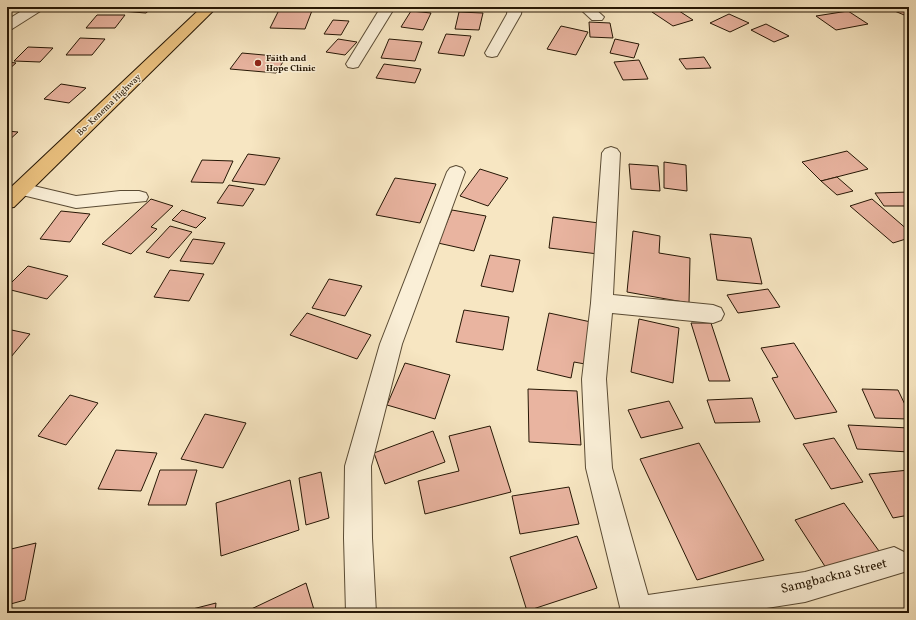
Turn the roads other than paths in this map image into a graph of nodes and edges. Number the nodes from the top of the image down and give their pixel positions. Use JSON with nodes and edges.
{"nodes":[{"id":1,"x":37,"y":7,"type":"edge"},
{"id":2,"x":210,"y":7,"type":"edge"},
{"id":3,"x":388,"y":7,"type":"edge"},
{"id":4,"x":515,"y":7,"type":"edge"},
{"id":5,"x":585,"y":7,"type":"edge"},
{"id":6,"x":597,"y":17,"type":"dead end"},
{"id":7,"x":7,"y":26,"type":"edge"},
{"id":8,"x":492,"y":53,"type":"dead end"},
{"id":9,"x":353,"y":64,"type":"dead end"},
{"id":10,"x":611,"y":153,"type":"dead end"},
{"id":11,"x":456,"y":172,"type":"dead end"},
{"id":12,"x":21,"y":189,"type":"junction"},
{"id":13,"x":139,"y":197,"type":"dead end"},
{"id":14,"x":7,"y":202,"type":"edge"},
{"id":15,"x":602,"y":302,"type":"junction"},
{"id":16,"x":713,"y":314,"type":"dead end"},
{"id":17,"x":894,"y":562,"type":"dead end"},
{"id":18,"x":361,"y":613,"type":"edge"},
{"id":19,"x":635,"y":613,"type":"edge"}],
"edges":[{"from":1,"to":7,"type":"street"},
{"from":2,"to":12,"type":"highway","name":"Bo- Kenema Highway"},
{"from":3,"to":9,"type":"street"},
{"from":4,"to":8,"type":"street"},
{"from":5,"to":6,"type":"street"},
{"from":10,"to":15,"type":"street"},
{"from":11,"to":18,"type":"street"},
{"from":12,"to":13,"type":"street"},
{"from":12,"to":14,"type":"highway","name":"Bo- Kenema Highway"},
{"from":15,"to":16,"type":"street"},
{"from":15,"to":19,"type":"street"},
{"from":17,"to":19,"type":"street","name":"Samgbackna Street"}]}
